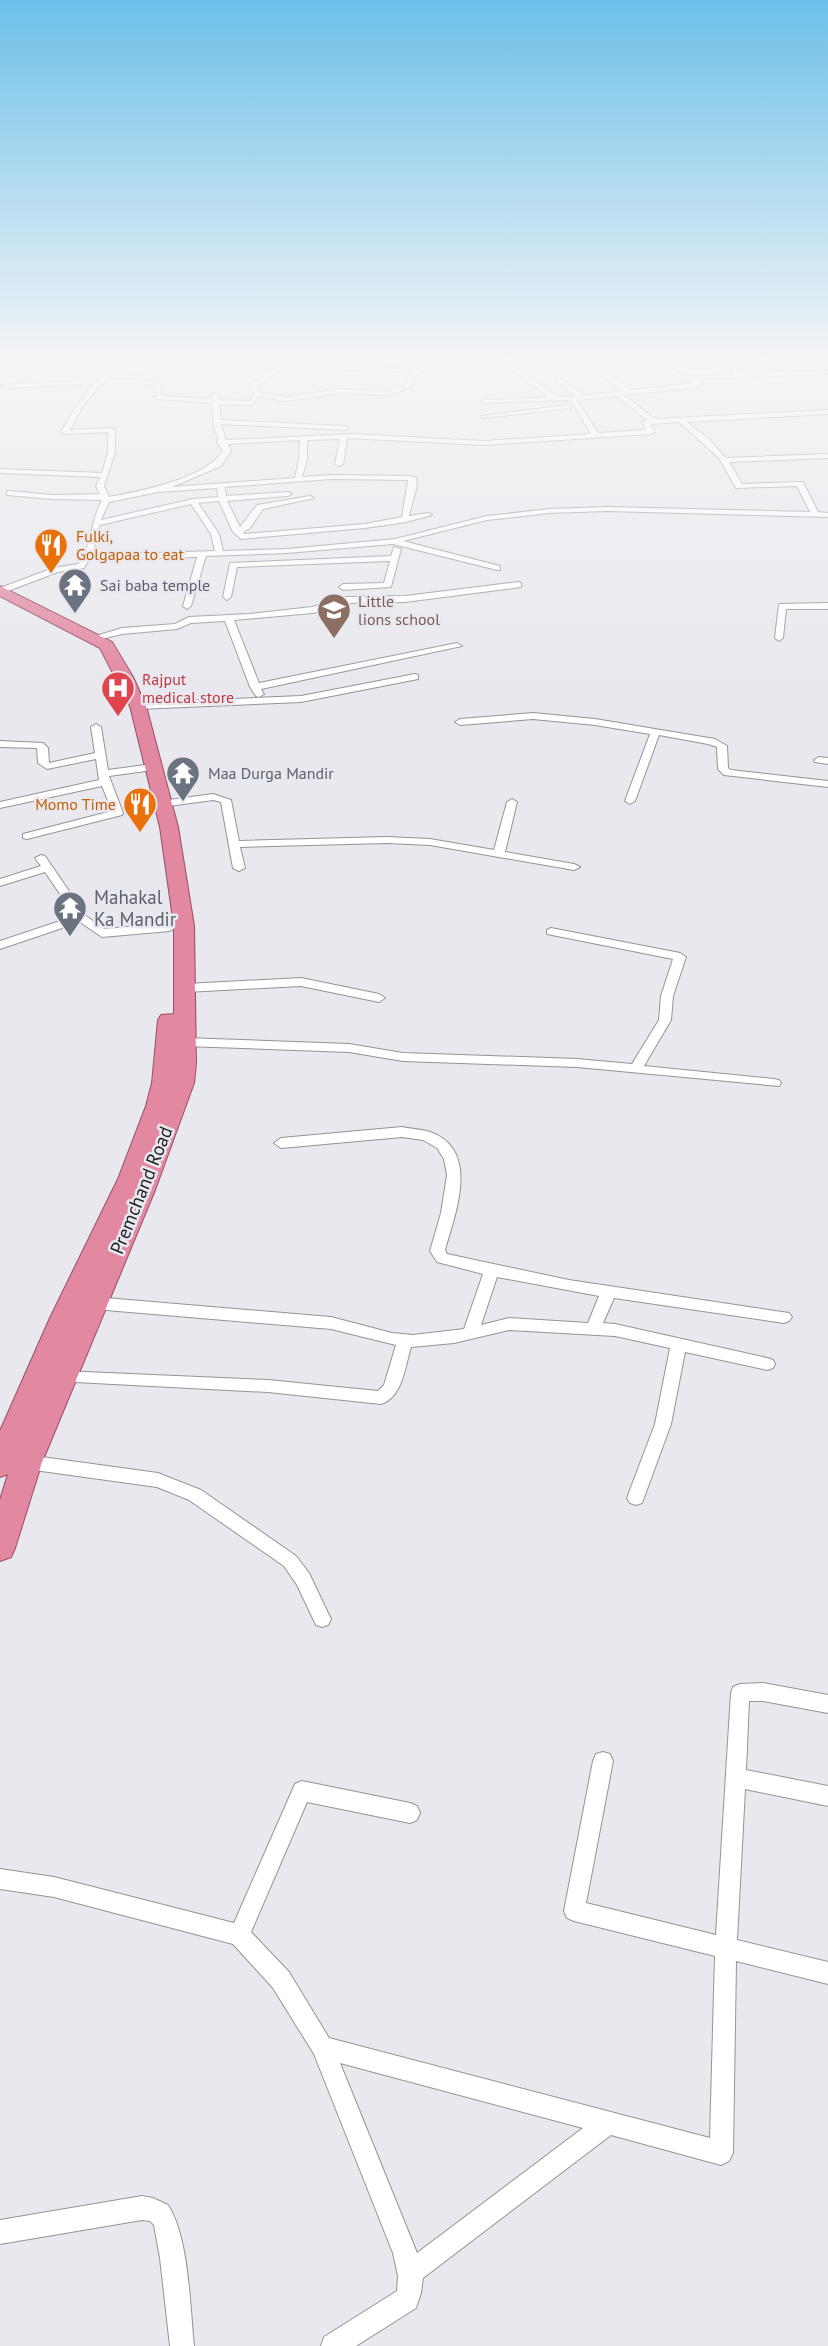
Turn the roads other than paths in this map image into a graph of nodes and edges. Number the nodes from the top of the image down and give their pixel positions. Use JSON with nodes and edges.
{"nodes":[{"id":1,"x":106,"y":470,"type":"edge"},
{"id":2,"x":203,"y":470,"type":"edge"},
{"id":3,"x":300,"y":470,"type":"edge"},
{"id":4,"x":731,"y":470,"type":"edge"},
{"id":5,"x":0,"y":471,"type":"edge"},
{"id":6,"x":105,"y":475,"type":"junction"},
{"id":7,"x":298,"y":479,"type":"junction"},
{"id":8,"x":221,"y":484,"type":"junction"},
{"id":9,"x":158,"y":490,"type":"junction"},
{"id":10,"x":10,"y":493,"type":"dead end"},
{"id":11,"x":288,"y":494,"type":"dead end"},
{"id":12,"x":104,"y":498,"type":"junction"},
{"id":13,"x":310,"y":498,"type":"dead end"},
{"id":14,"x":222,"y":499,"type":"junction"},
{"id":15,"x":193,"y":501,"type":"junction"},
{"id":16,"x":428,"y":515,"type":"dead end"},
{"id":17,"x":816,"y":515,"type":"junction"},
{"id":18,"x":828,"y":515,"type":"edge"},
{"id":19,"x":406,"y":520,"type":"junction"},
{"id":20,"x":97,"y":523,"type":"junction"},
{"id":21,"x":237,"y":532,"type":"junction"},
{"id":22,"x":399,"y":542,"type":"junction"},
{"id":23,"x":220,"y":554,"type":"junction"},
{"id":24,"x":202,"y":555,"type":"junction"},
{"id":25,"x":86,"y":558,"type":"junction"},
{"id":26,"x":394,"y":558,"type":"junction"},
{"id":27,"x":497,"y":568,"type":"dead end"},
{"id":28,"x":518,"y":585,"type":"dead end"},
{"id":29,"x":343,"y":587,"type":"dead end"},
{"id":30,"x":0,"y":592,"type":"edge"},
{"id":31,"x":227,"y":597,"type":"dead end"},
{"id":32,"x":187,"y":606,"type":"dead end"},
{"id":33,"x":828,"y":606,"type":"edge"},
{"id":34,"x":228,"y":618,"type":"junction"},
{"id":35,"x":93,"y":638,"type":"junction"},
{"id":36,"x":779,"y":638,"type":"dead end"},
{"id":37,"x":457,"y":646,"type":"dead end"},
{"id":38,"x":115,"y":658,"type":"junction"},
{"id":39,"x":415,"y":677,"type":"dead end"},
{"id":40,"x":255,"y":687,"type":"junction"},
{"id":41,"x":263,"y":701,"type":"junction"},
{"id":42,"x":138,"y":706,"type":"junction"},
{"id":43,"x":460,"y":722,"type":"dead end"},
{"id":44,"x":96,"y":727,"type":"dead end"},
{"id":45,"x":655,"y":733,"type":"junction"},
{"id":46,"x":0,"y":744,"type":"edge"},
{"id":47,"x":100,"y":755,"type":"junction"},
{"id":48,"x":153,"y":767,"type":"junction"},
{"id":49,"x":104,"y":778,"type":"junction"},
{"id":50,"x":828,"y":784,"type":"edge"},
{"id":51,"x":630,"y":801,"type":"dead end"},
{"id":52,"x":512,"y":802,"type":"dead end"},
{"id":53,"x":0,"y":805,"type":"edge"},
{"id":54,"x":162,"y":809,"type":"junction"},
{"id":55,"x":27,"y":836,"type":"dead end"},
{"id":56,"x":235,"y":844,"type":"junction"},
{"id":57,"x":499,"y":853,"type":"junction"},
{"id":58,"x":574,"y":867,"type":"dead end"},
{"id":59,"x":240,"y":868,"type":"dead end"},
{"id":60,"x":0,"y":883,"type":"edge"},
{"id":61,"x":82,"y":918,"type":"junction"},
{"id":62,"x":170,"y":927,"type":"junction"},
{"id":63,"x":551,"y":932,"type":"dead end"},
{"id":64,"x":0,"y":945,"type":"edge"},
{"id":65,"x":186,"y":988,"type":"junction"},
{"id":66,"x":379,"y":998,"type":"dead end"},
{"id":67,"x":185,"y":1042,"type":"junction"},
{"id":68,"x":636,"y":1069,"type":"junction"},
{"id":69,"x":774,"y":1083,"type":"dead end"},
{"id":70,"x":281,"y":1143,"type":"dead end"},
{"id":71,"x":492,"y":1270,"type":"junction"},
{"id":72,"x":609,"y":1291,"type":"junction"},
{"id":73,"x":94,"y":1303,"type":"junction"},
{"id":74,"x":784,"y":1317,"type":"dead end"},
{"id":75,"x":593,"y":1329,"type":"junction"},
{"id":76,"x":471,"y":1332,"type":"junction"},
{"id":77,"x":405,"y":1340,"type":"junction"},
{"id":78,"x":679,"y":1344,"type":"junction"},
{"id":79,"x":767,"y":1364,"type":"dead end"},
{"id":80,"x":62,"y":1377,"type":"junction"},
{"id":81,"x":27,"y":1462,"type":"junction"},
{"id":82,"x":0,"y":1465,"type":"edge"},
{"id":83,"x":636,"y":1498,"type":"dead end"},
{"id":84,"x":0,"y":1548,"type":"edge"},
{"id":85,"x":323,"y":1619,"type":"dead end"},
{"id":86,"x":828,"y":1704,"type":"edge"},
{"id":87,"x":603,"y":1761,"type":"dead end"},
{"id":88,"x":736,"y":1777,"type":"junction"},
{"id":89,"x":828,"y":1796,"type":"edge"},
{"id":90,"x":410,"y":1813,"type":"dead end"},
{"id":91,"x":0,"y":1879,"type":"edge"},
{"id":92,"x":239,"y":1935,"type":"junction"},
{"id":93,"x":726,"y":1946,"type":"junction"},
{"id":94,"x":828,"y":1973,"type":"edge"},
{"id":95,"x":322,"y":2047,"type":"junction"},
{"id":96,"x":608,"y":2123,"type":"junction"},
{"id":97,"x":0,"y":2232,"type":"edge"},
{"id":98,"x":410,"y":2273,"type":"junction"},
{"id":99,"x":182,"y":2346,"type":"edge"},
{"id":100,"x":333,"y":2346,"type":"edge"}],
"edges":[{"from":1,"to":6,"type":"street"},
{"from":2,"to":9,"type":"street"},
{"from":3,"to":7,"type":"street"},
{"from":4,"to":17,"type":"street"},
{"from":5,"to":6,"type":"street"},
{"from":6,"to":12,"type":"street"},
{"from":7,"to":8,"type":"street"},
{"from":7,"to":19,"type":"street"},
{"from":8,"to":9,"type":"street"},
{"from":8,"to":14,"type":"street"},
{"from":9,"to":12,"type":"street"},
{"from":10,"to":12,"type":"street"},
{"from":11,"to":14,"type":"street"},
{"from":12,"to":20,"type":"street"},
{"from":13,"to":21,"type":"street"},
{"from":14,"to":15,"type":"street"},
{"from":14,"to":21,"type":"street"},
{"from":15,"to":20,"type":"street"},
{"from":15,"to":23,"type":"street"},
{"from":16,"to":19,"type":"street"},
{"from":17,"to":18,"type":"street"},
{"from":17,"to":22,"type":"street"},
{"from":19,"to":21,"type":"street"},
{"from":20,"to":25,"type":"street"},
{"from":22,"to":23,"type":"street"},
{"from":22,"to":26,"type":"street"},
{"from":22,"to":27,"type":"street"},
{"from":23,"to":24,"type":"street"},
{"from":24,"to":25,"type":"street"},
{"from":24,"to":32,"type":"street"},
{"from":25,"to":30,"type":"street"},
{"from":26,"to":29,"type":"street"},
{"from":26,"to":31,"type":"street"},
{"from":28,"to":34,"type":"street"},
{"from":30,"to":35,"type":"highway","name":"Premchand Road"},
{"from":30,"to":38,"type":"highway"},
{"from":33,"to":36,"type":"street"},
{"from":34,"to":35,"type":"street"},
{"from":34,"to":40,"type":"street"},
{"from":35,"to":38,"type":"highway","name":"Premchand Road"},
{"from":37,"to":40,"type":"street"},
{"from":38,"to":42,"type":"highway","name":"Premchand Road"},
{"from":39,"to":41,"type":"street"},
{"from":40,"to":41,"type":"street"},
{"from":41,"to":42,"type":"street"},
{"from":42,"to":48,"type":"highway","name":"Premchand Road"},
{"from":43,"to":45,"type":"street"},
{"from":44,"to":47,"type":"street"},
{"from":45,"to":50,"type":"street"},
{"from":45,"to":51,"type":"street"},
{"from":46,"to":47,"type":"street"},
{"from":47,"to":49,"type":"street"},
{"from":48,"to":49,"type":"street"},
{"from":48,"to":54,"type":"highway","name":"Premchand Road"},
{"from":49,"to":53,"type":"street"},
{"from":49,"to":55,"type":"street"},
{"from":52,"to":57,"type":"street"},
{"from":54,"to":56,"type":"street"},
{"from":54,"to":62,"type":"highway","name":"Premchand Road"},
{"from":54,"to":65,"type":"highway","name":"Premchand Road"},
{"from":56,"to":57,"type":"street"},
{"from":56,"to":59,"type":"street"},
{"from":57,"to":58,"type":"street"},
{"from":60,"to":61,"type":"street"},
{"from":61,"to":62,"type":"street"},
{"from":61,"to":64,"type":"street"},
{"from":62,"to":82,"type":"highway","name":"Premchand Road"},
{"from":63,"to":68,"type":"street"},
{"from":65,"to":66,"type":"street"},
{"from":65,"to":67,"type":"highway","name":"Premchand Road"},
{"from":67,"to":68,"type":"street"},
{"from":67,"to":73,"type":"highway","name":"Premchand Road"},
{"from":68,"to":69,"type":"street"},
{"from":70,"to":71,"type":"street"},
{"from":71,"to":72,"type":"street"},
{"from":71,"to":76,"type":"street"},
{"from":72,"to":74,"type":"street"},
{"from":72,"to":75,"type":"street"},
{"from":73,"to":77,"type":"street"},
{"from":73,"to":80,"type":"highway","name":"Premchand Road"},
{"from":75,"to":76,"type":"street"},
{"from":75,"to":78,"type":"street"},
{"from":76,"to":77,"type":"street"},
{"from":77,"to":80,"type":"street"},
{"from":78,"to":79,"type":"street"},
{"from":78,"to":83,"type":"street"},
{"from":80,"to":81,"type":"highway","name":"Premchand Road"},
{"from":81,"to":84,"type":"highway","name":"Premchand Road"},
{"from":81,"to":85,"type":"street"},
{"from":86,"to":88,"type":"street"},
{"from":87,"to":93,"type":"street"},
{"from":88,"to":89,"type":"street"},
{"from":88,"to":93,"type":"street"},
{"from":90,"to":92,"type":"street"},
{"from":91,"to":92,"type":"street"},
{"from":92,"to":95,"type":"street"},
{"from":93,"to":94,"type":"street"},
{"from":93,"to":96,"type":"street"},
{"from":95,"to":96,"type":"street"},
{"from":95,"to":98,"type":"street"},
{"from":96,"to":98,"type":"street"},
{"from":97,"to":99,"type":"street"},
{"from":98,"to":100,"type":"street"}]}
